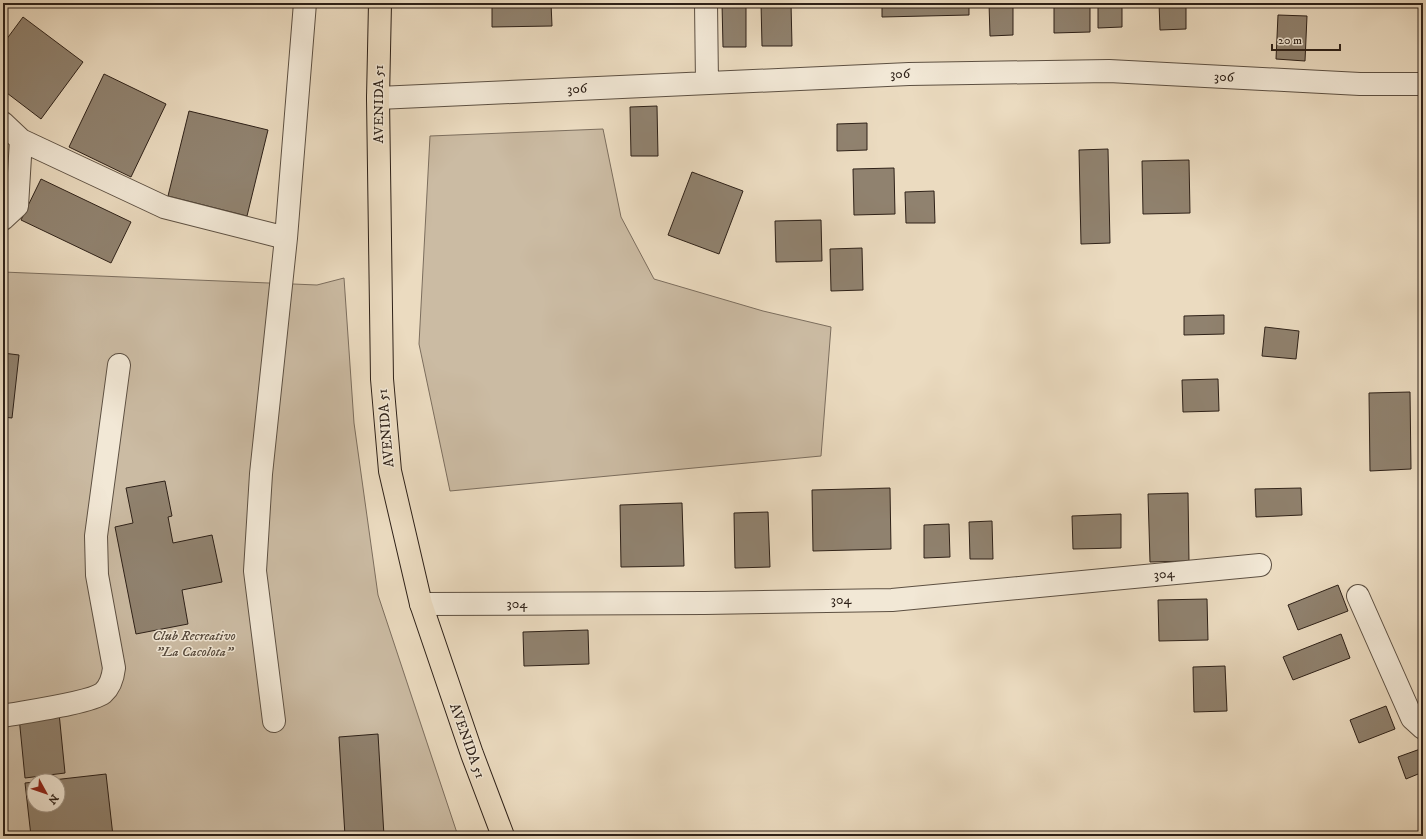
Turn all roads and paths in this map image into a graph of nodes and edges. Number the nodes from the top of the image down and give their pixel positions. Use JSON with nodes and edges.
{"nodes":[{"id":1,"x":305,"y":3,"type":"edge"},
{"id":2,"x":380,"y":3,"type":"edge"},
{"id":3,"x":706,"y":3,"type":"edge"},
{"id":4,"x":707,"y":83,"type":"junction"},
{"id":5,"x":1423,"y":84,"type":"edge"},
{"id":6,"x":378,"y":98,"type":"junction"},
{"id":7,"x":3,"y":123,"type":"edge"},
{"id":8,"x":21,"y":140,"type":"junction"},
{"id":9,"x":3,"y":219,"type":"edge"},
{"id":10,"x":286,"y":238,"type":"junction"},
{"id":11,"x":119,"y":365,"type":"dead end"},
{"id":12,"x":1260,"y":565,"type":"dead end"},
{"id":13,"x":1358,"y":596,"type":"dead end"},
{"id":14,"x":421,"y":604,"type":"junction"},
{"id":15,"x":3,"y":716,"type":"edge"},
{"id":16,"x":274,"y":722,"type":"dead end"},
{"id":17,"x":1423,"y":728,"type":"edge"},
{"id":18,"x":503,"y":836,"type":"edge"}],
"edges":[{"from":1,"to":10,"type":"street"},
{"from":2,"to":6,"type":"main road","name":"AVENIDA 51"},
{"from":3,"to":4,"type":"street"},
{"from":4,"to":5,"type":"street","name":"306"},
{"from":4,"to":6,"type":"street","name":"306"},
{"from":6,"to":14,"type":"main road","name":"AVENIDA 51"},
{"from":7,"to":8,"type":"street"},
{"from":8,"to":9,"type":"street"},
{"from":8,"to":10,"type":"street"},
{"from":10,"to":16,"type":"street"},
{"from":11,"to":15,"type":"street"},
{"from":12,"to":14,"type":"street","name":"304"},
{"from":13,"to":17,"type":"street"},
{"from":14,"to":18,"type":"main road","name":"AVENIDA 51"}]}
